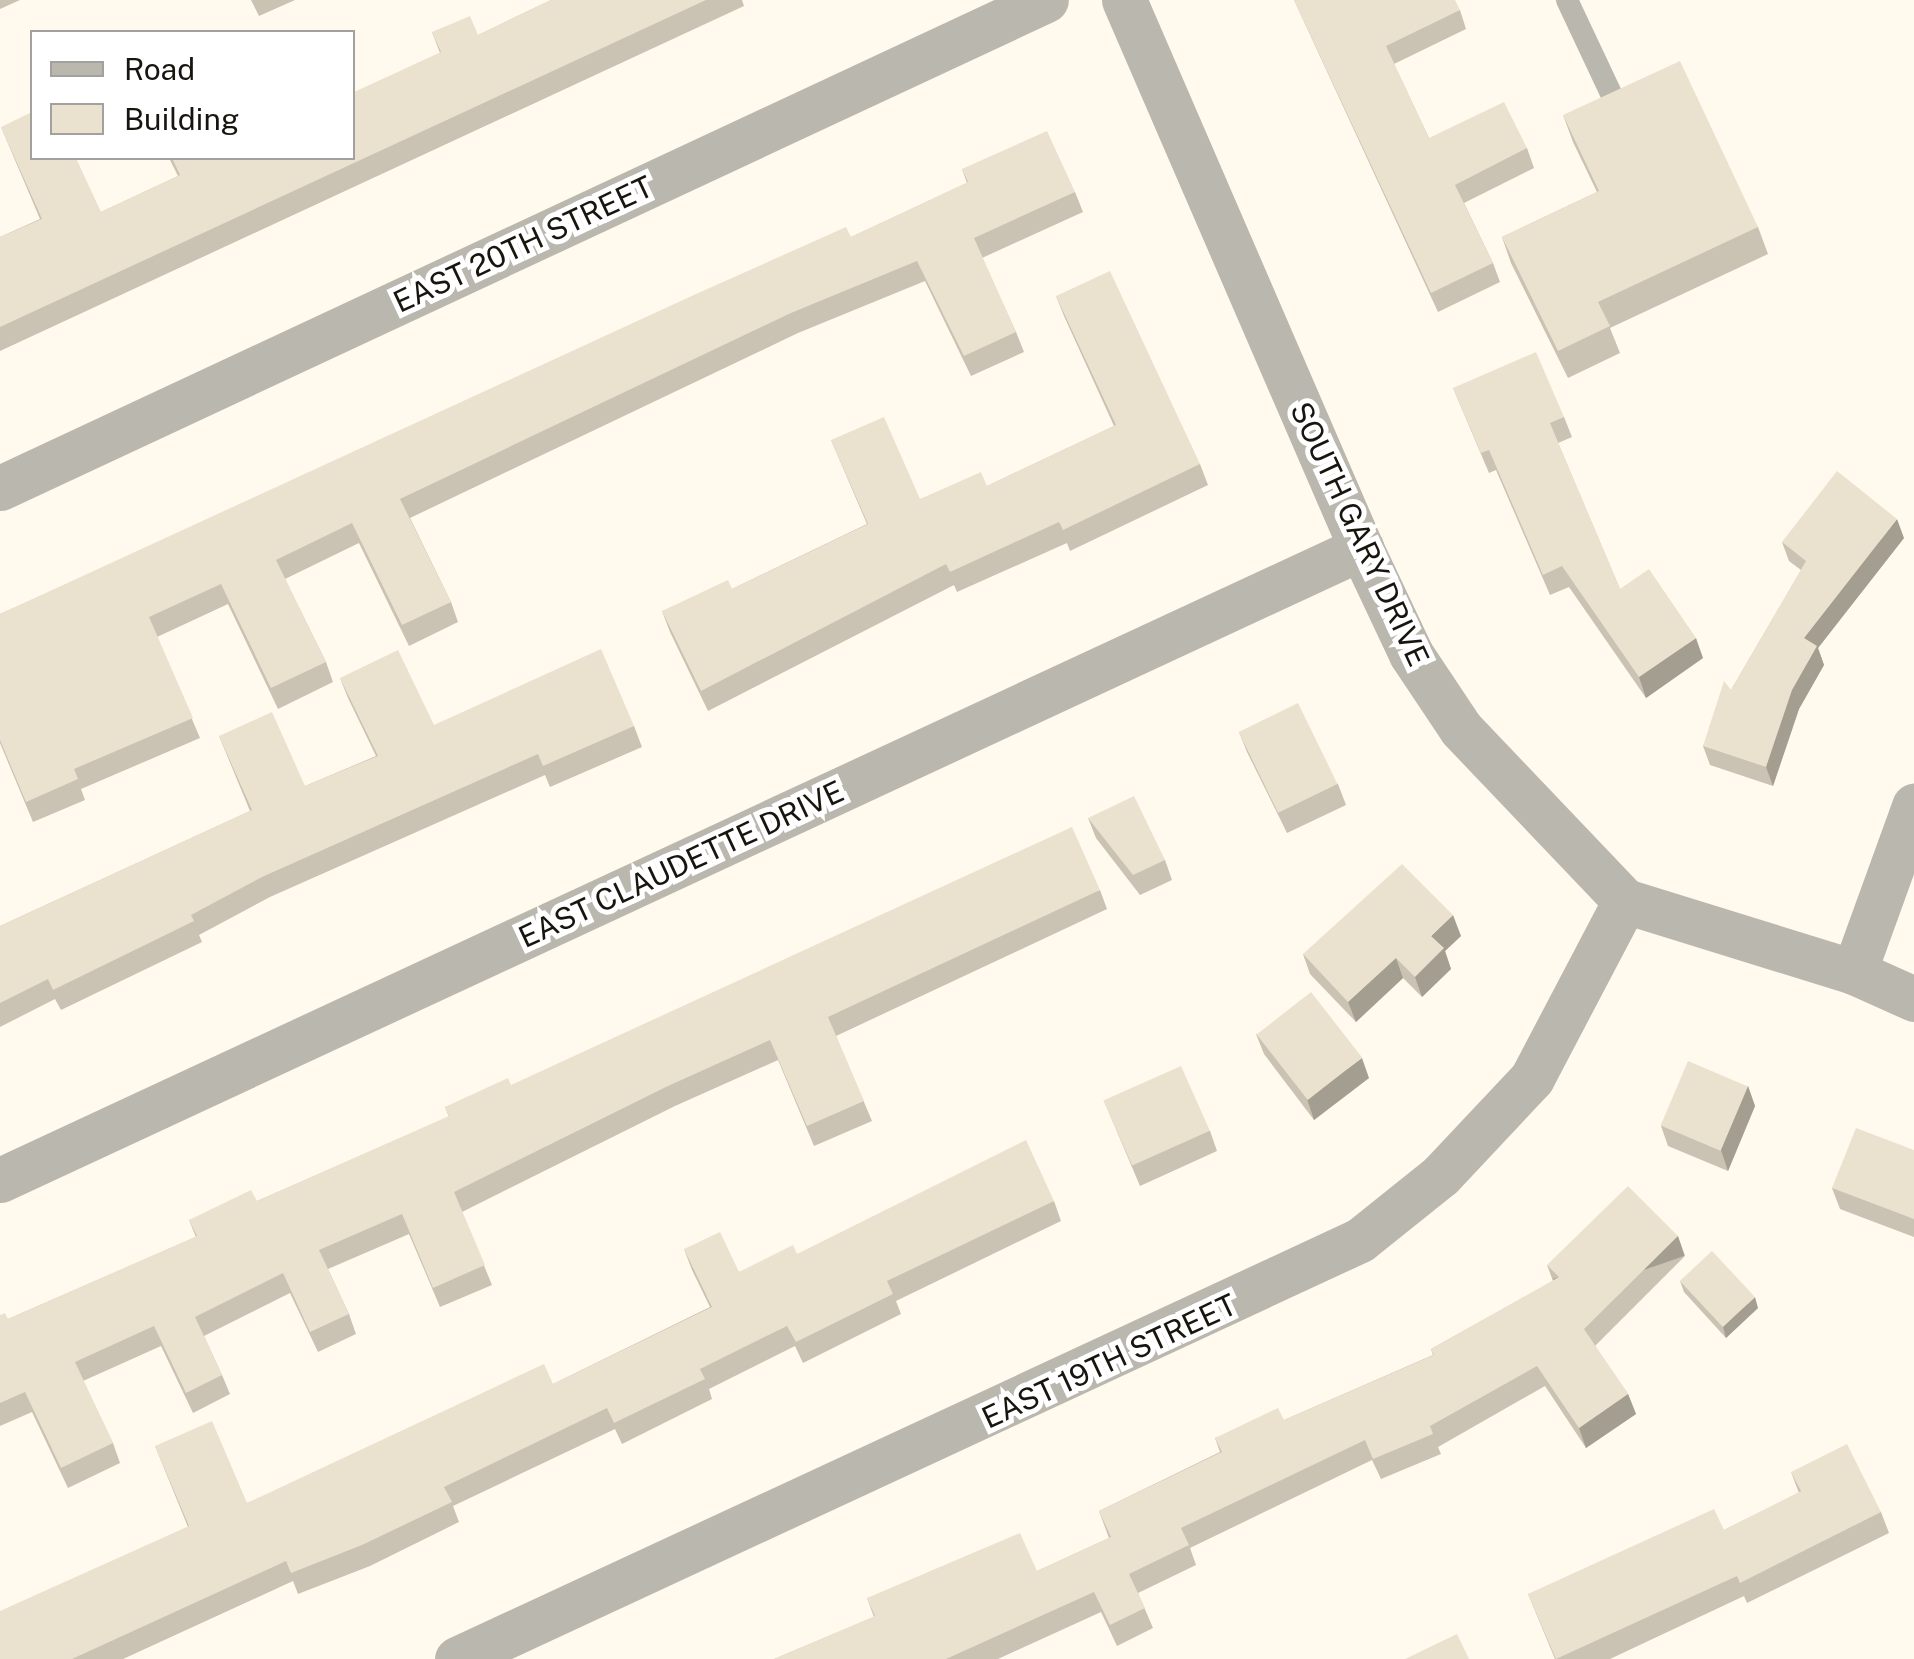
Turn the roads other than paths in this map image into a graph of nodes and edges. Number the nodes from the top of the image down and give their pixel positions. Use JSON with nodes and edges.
{"nodes":[{"id":1,"x":1046,"y":0,"type":"edge"},
{"id":2,"x":1124,"y":0,"type":"edge"},
{"id":3,"x":1567,"y":0,"type":"edge"},
{"id":4,"x":1614,"y":100,"type":"edge"},
{"id":5,"x":0,"y":488,"type":"edge"},
{"id":6,"x":1361,"y":548,"type":"junction"},
{"id":7,"x":1914,"y":806,"type":"edge"},
{"id":8,"x":1625,"y":900,"type":"junction"},
{"id":9,"x":1854,"y":972,"type":"junction"},
{"id":10,"x":1914,"y":999,"type":"edge"},
{"id":11,"x":0,"y":1180,"type":"edge"},
{"id":12,"x":457,"y":1659,"type":"edge"}],
"edges":[{"from":1,"to":5,"type":"street","name":"EAST 20TH STREET"},
{"from":2,"to":6,"type":"street","name":"SOUTH GARY DRIVE"},
{"from":3,"to":4,"type":"lane"},
{"from":6,"to":8,"type":"street","name":"SOUTH GARY DRIVE"},
{"from":6,"to":11,"type":"street","name":"EAST CLAUDETTE DRIVE"},
{"from":7,"to":9,"type":"street"},
{"from":8,"to":9,"type":"street","name":"SOUTH GARY DRIVE"},
{"from":8,"to":12,"type":"street","name":"EAST 19TH STREET"},
{"from":9,"to":10,"type":"street","name":"SOUTH GARY DRIVE"}]}
